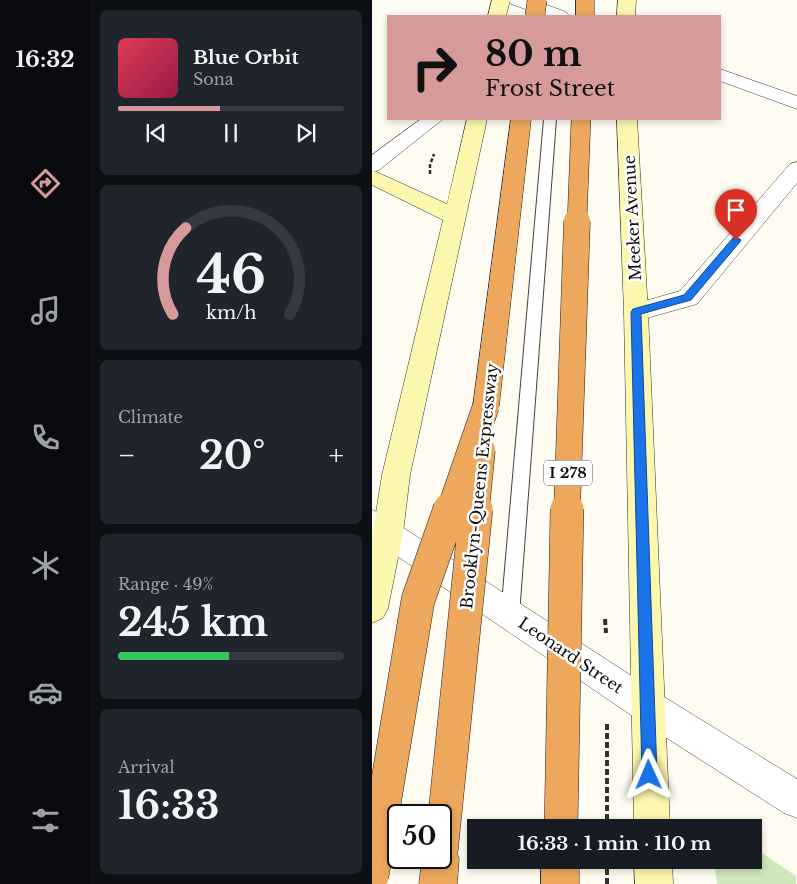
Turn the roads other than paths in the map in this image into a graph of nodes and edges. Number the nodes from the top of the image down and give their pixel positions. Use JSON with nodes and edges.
{"nodes":[{"id":1,"x":501,"y":0,"type":"edge"},
{"id":2,"x":517,"y":0,"type":"edge"},
{"id":3,"x":538,"y":0,"type":"edge"},
{"id":4,"x":585,"y":0,"type":"edge"},
{"id":5,"x":627,"y":0,"type":"edge"},
{"id":6,"x":497,"y":15,"type":"edge"},
{"id":7,"x":535,"y":15,"type":"edge"},
{"id":8,"x":557,"y":15,"type":"edge"},
{"id":9,"x":584,"y":15,"type":"edge"},
{"id":10,"x":626,"y":15,"type":"edge"},
{"id":11,"x":721,"y":74,"type":"edge"},
{"id":12,"x":796,"y":103,"type":"edge"},
{"id":13,"x":432,"y":120,"type":"edge"},
{"id":14,"x":477,"y":120,"type":"edge"},
{"id":15,"x":521,"y":120,"type":"edge"},
{"id":16,"x":550,"y":120,"type":"edge"},
{"id":17,"x":581,"y":120,"type":"edge"},
{"id":18,"x":628,"y":120,"type":"edge"},
{"id":19,"x":372,"y":165,"type":"edge"},
{"id":20,"x":796,"y":169,"type":"edge"},
{"id":21,"x":372,"y":177,"type":"edge"},
{"id":22,"x":455,"y":217,"type":"junction"},
{"id":23,"x":636,"y":312,"type":"junction"},
{"id":24,"x":486,"y":406,"type":"junction"},
{"id":25,"x":380,"y":528,"type":"edge"},
{"id":26,"x":372,"y":608,"type":"edge"},
{"id":27,"x":510,"y":614,"type":"junction"},
{"id":28,"x":649,"y":707,"type":"junction"},
{"id":29,"x":796,"y":800,"type":"edge"},
{"id":30,"x":446,"y":804,"type":"edge"},
{"id":31,"x":561,"y":819,"type":"edge"},
{"id":32,"x":652,"y":819,"type":"edge"},
{"id":33,"x":439,"y":869,"type":"edge"},
{"id":34,"x":560,"y":869,"type":"edge"},
{"id":35,"x":653,"y":869,"type":"edge"},
{"id":36,"x":372,"y":876,"type":"edge"},
{"id":37,"x":438,"y":884,"type":"edge"},
{"id":38,"x":560,"y":884,"type":"edge"},
{"id":39,"x":654,"y":884,"type":"edge"}],
"edges":[{"from":1,"to":6,"type":"main road"},
{"from":2,"to":8,"type":"street"},
{"from":3,"to":7,"type":"highway","bridge":true},
{"from":4,"to":9,"type":"highway"},
{"from":5,"to":10,"type":"main road"},
{"from":11,"to":12,"type":"street"},
{"from":13,"to":19,"type":"street"},
{"from":14,"to":22,"type":"main road"},
{"from":15,"to":24,"type":"highway","name":"Brooklyn-Queens Expressway"},
{"from":16,"to":27,"type":"lane"},
{"from":17,"to":31,"type":"highway","number":"I 278","bridge":true},
{"from":18,"to":23,"type":"main road","name":"Meeker Avenue"},
{"from":20,"to":23,"type":"street"},
{"from":21,"to":22,"type":"main road"},
{"from":22,"to":25,"type":"main road"},
{"from":23,"to":28,"type":"main road","name":"Meeker Avenue"},
{"from":24,"to":30,"type":"highway","name":"Brooklyn-Queens Expressway","bridge":true},
{"from":24,"to":36,"type":"highway","bridge":true},
{"from":25,"to":26,"type":"main road"},
{"from":25,"to":27,"type":"street","name":"Leonard Street"},
{"from":27,"to":28,"type":"street","name":"Leonard Street"},
{"from":28,"to":29,"type":"street","name":"Leonard Street"},
{"from":28,"to":32,"type":"main road","name":"Meeker Avenue"},
{"from":33,"to":37,"type":"highway"},
{"from":34,"to":38,"type":"highway"},
{"from":35,"to":39,"type":"main road"}]}
